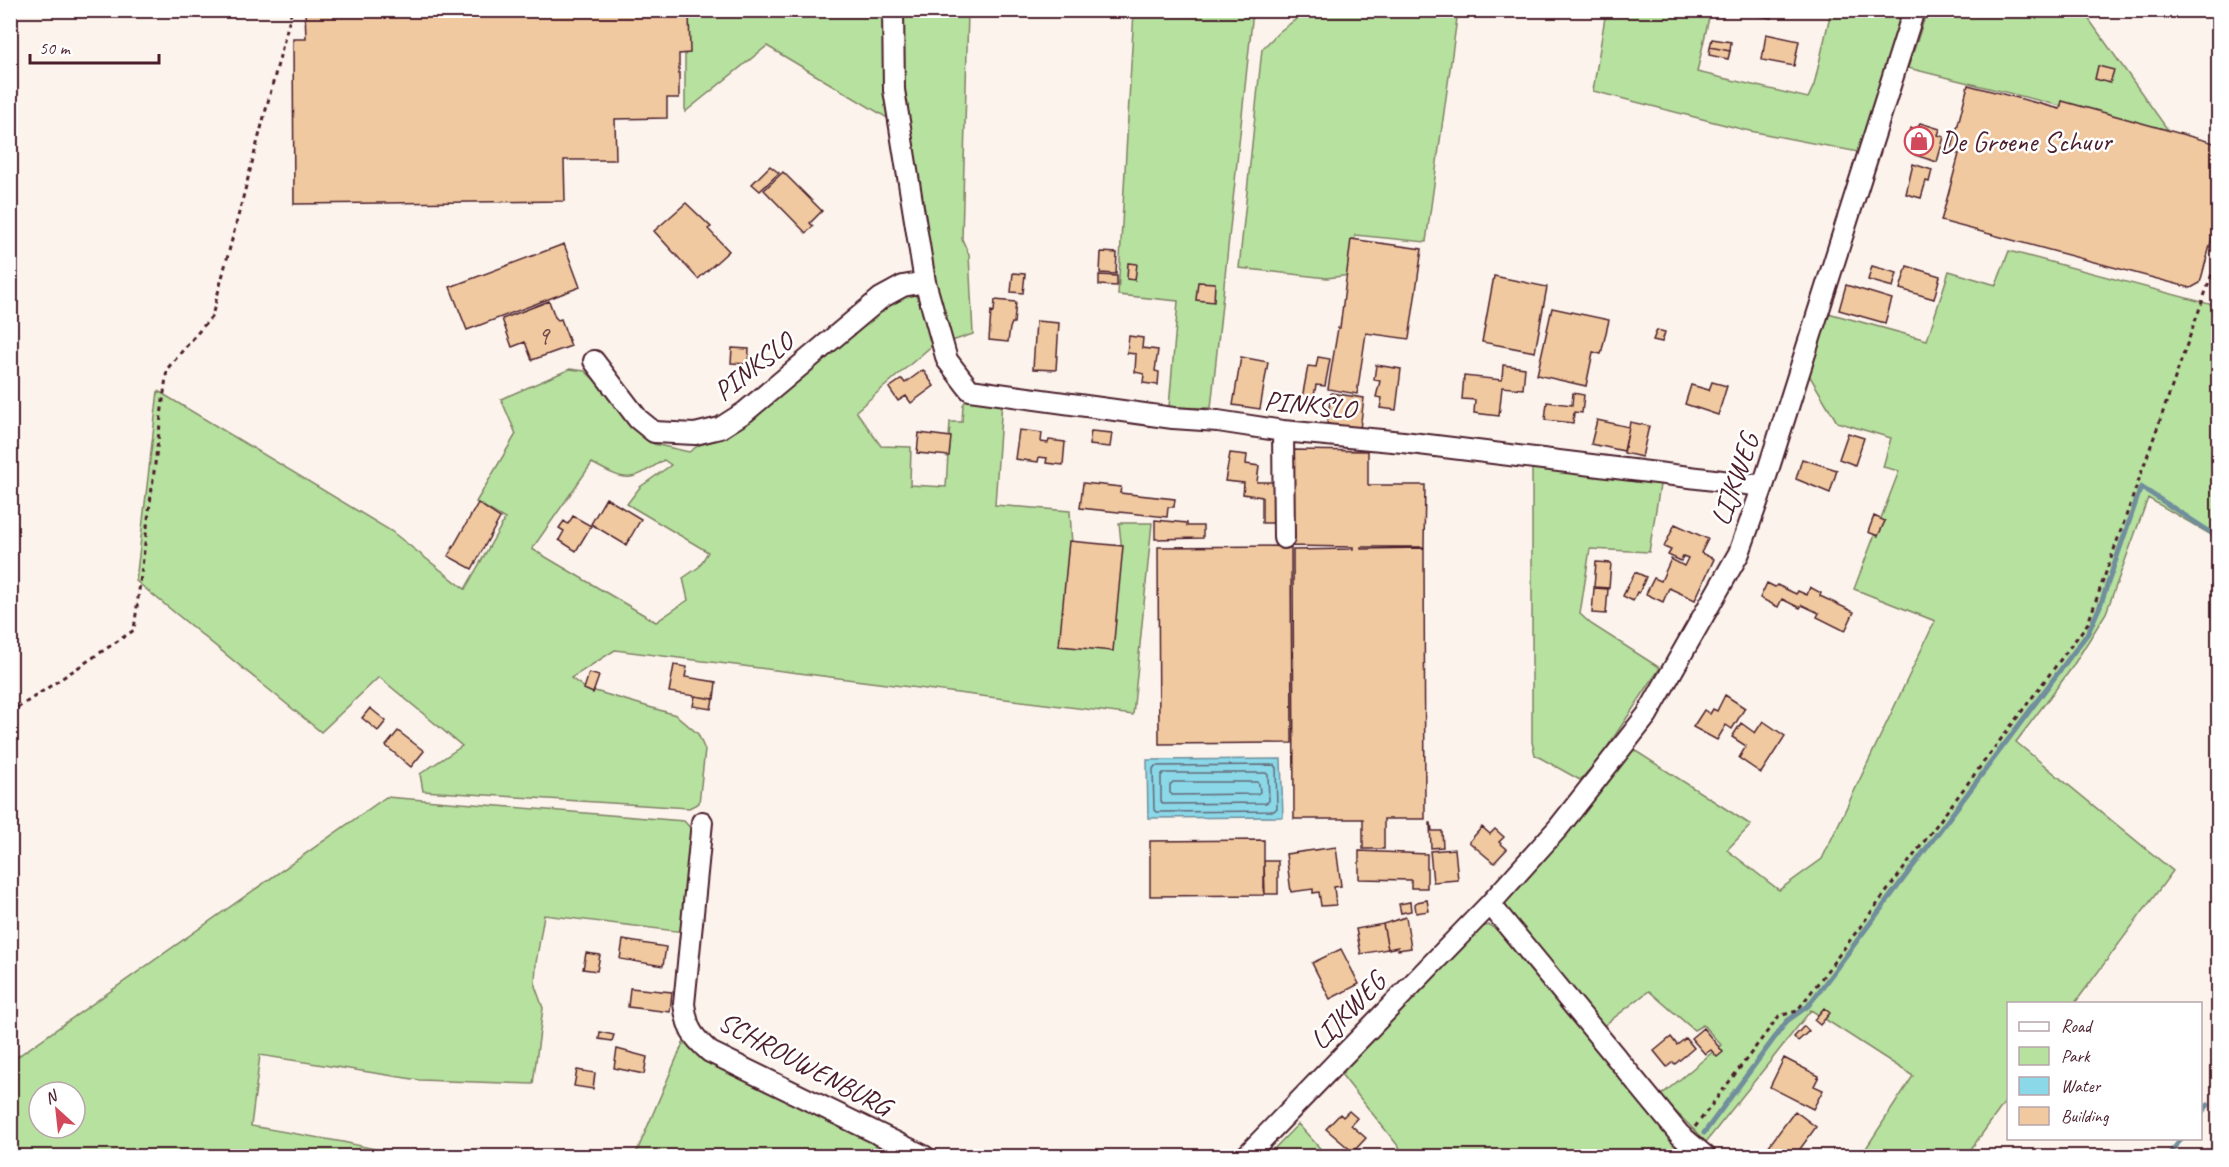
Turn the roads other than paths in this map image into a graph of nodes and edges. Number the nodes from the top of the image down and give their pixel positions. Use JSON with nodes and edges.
{"nodes":[{"id":1,"x":893,"y":10,"type":"edge"},
{"id":2,"x":1914,"y":10,"type":"edge"},
{"id":3,"x":925,"y":282,"type":"junction"},
{"id":4,"x":594,"y":360,"type":"dead end"},
{"id":5,"x":1283,"y":431,"type":"junction"},
{"id":6,"x":1763,"y":486,"type":"junction"},
{"id":7,"x":1284,"y":538,"type":"dead end"},
{"id":8,"x":702,"y":822,"type":"dead end"},
{"id":9,"x":1490,"y":904,"type":"junction"},
{"id":10,"x":1703,"y":1155,"type":"edge"},
{"id":11,"x":924,"y":1156,"type":"edge"},
{"id":12,"x":1246,"y":1156,"type":"edge"}],
"edges":[{"from":1,"to":3,"type":"street","name":"PINKSLO"},
{"from":2,"to":6,"type":"street","name":"LIJKWEG"},
{"from":3,"to":4,"type":"street","name":"PINKSLO"},
{"from":3,"to":5,"type":"street","name":"PINKSLO"},
{"from":5,"to":6,"type":"street","name":"PINKSLO"},
{"from":5,"to":7,"type":"street"},
{"from":6,"to":9,"type":"street","name":"LIJKWEG"},
{"from":8,"to":11,"type":"street","name":"SCHROUWENBURG"},
{"from":9,"to":10,"type":"street"},
{"from":9,"to":12,"type":"street","name":"LIJKWEG"}]}
